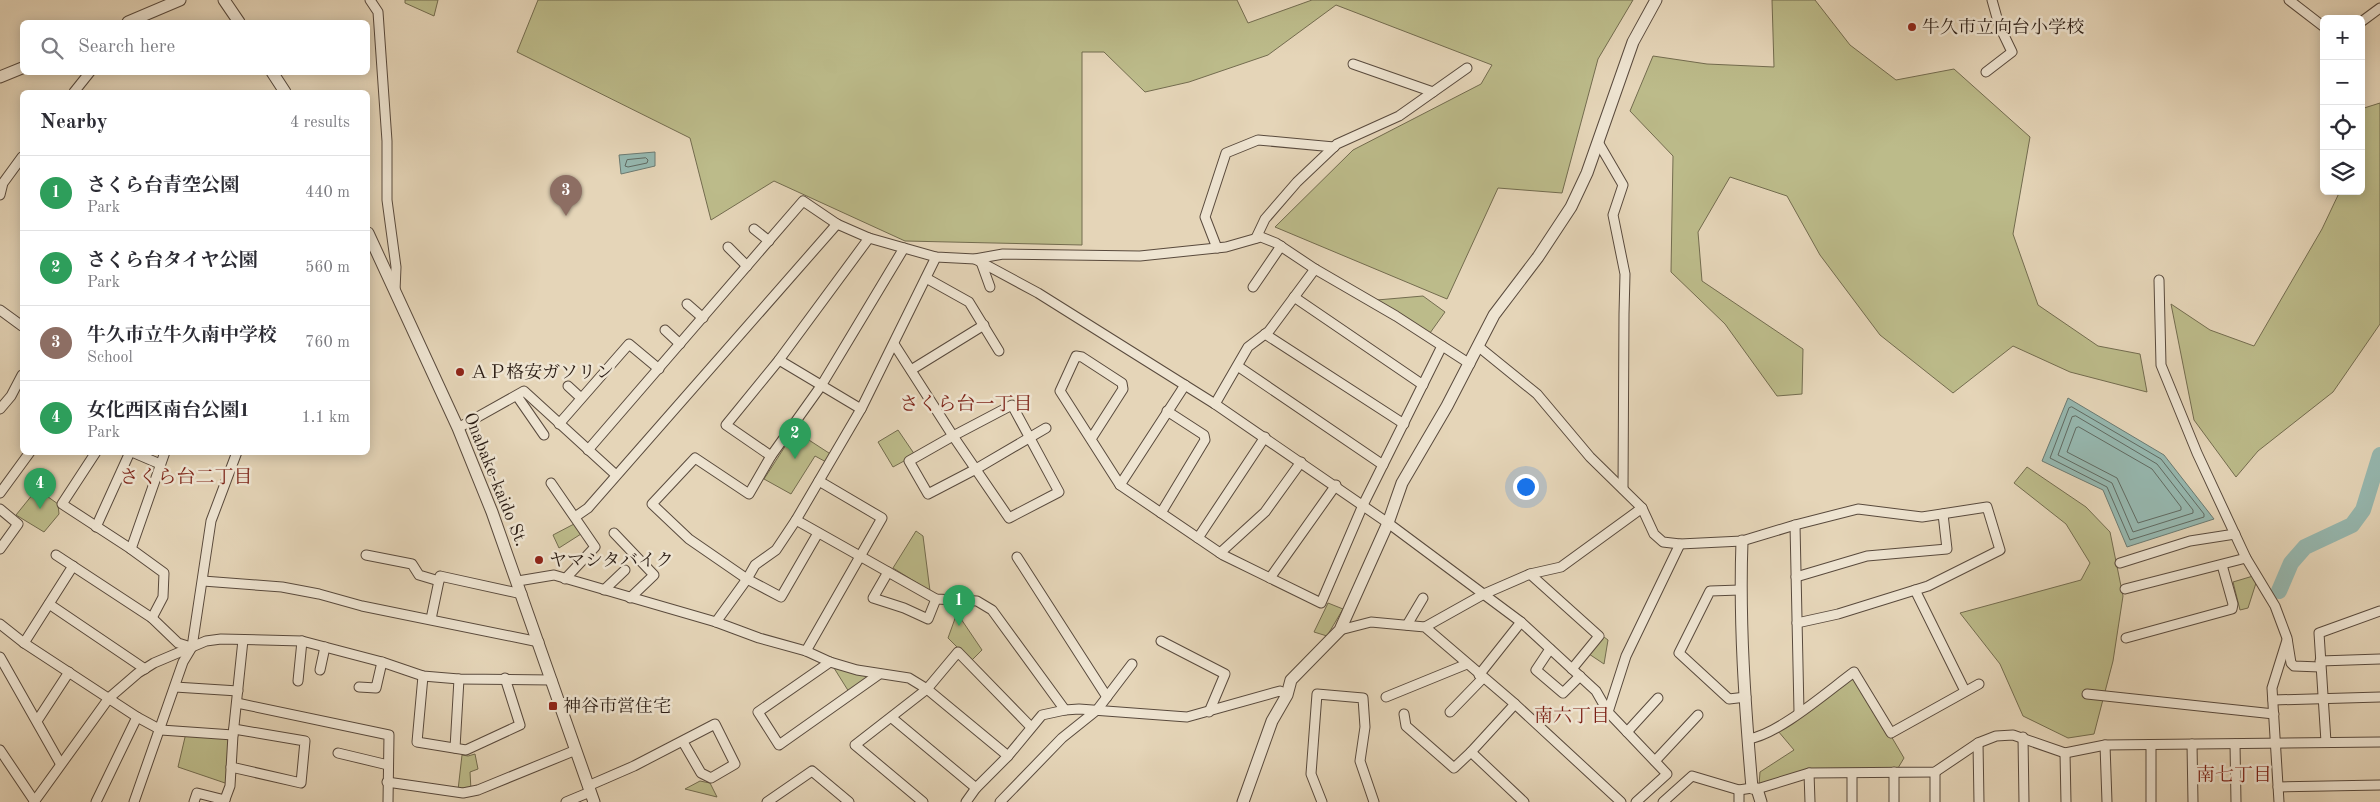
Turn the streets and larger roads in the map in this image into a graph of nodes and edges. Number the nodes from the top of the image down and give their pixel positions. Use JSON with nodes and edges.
{"nodes":[{"id":1,"x":180,"y":0,"type":"edge"},
{"id":2,"x":224,"y":0,"type":"edge"},
{"id":3,"x":370,"y":0,"type":"edge"},
{"id":4,"x":1656,"y":0,"type":"edge"},
{"id":5,"x":1992,"y":0,"type":"edge"},
{"id":6,"x":2289,"y":0,"type":"edge"},
{"id":7,"x":2380,"y":8,"type":"edge"},
{"id":8,"x":2365,"y":19,"type":"edge"},
{"id":9,"x":134,"y":20,"type":"edge"},
{"id":10,"x":238,"y":20,"type":"edge"},
{"id":11,"x":2320,"y":24,"type":"edge"},
{"id":12,"x":1353,"y":64,"type":"dead end"},
{"id":13,"x":1467,"y":68,"type":"dead end"},
{"id":14,"x":20,"y":69,"type":"edge"},
{"id":15,"x":1986,"y":72,"type":"dead end"},
{"id":16,"x":88,"y":75,"type":"edge"},
{"id":17,"x":274,"y":75,"type":"edge"},
{"id":18,"x":0,"y":77,"type":"edge"},
{"id":19,"x":76,"y":90,"type":"edge"},
{"id":20,"x":285,"y":90,"type":"edge"},
{"id":21,"x":1433,"y":92,"type":"junction"},
{"id":22,"x":1598,"y":142,"type":"junction"},
{"id":23,"x":1334,"y":147,"type":"junction"},
{"id":24,"x":20,"y":160,"type":"edge"},
{"id":25,"x":0,"y":195,"type":"edge"},
{"id":26,"x":837,"y":224,"type":"junction"},
{"id":27,"x":754,"y":229,"type":"dead end"},
{"id":28,"x":370,"y":237,"type":"edge"},
{"id":29,"x":869,"y":238,"type":"junction"},
{"id":30,"x":1256,"y":238,"type":"junction"},
{"id":31,"x":769,"y":241,"type":"junction"},
{"id":32,"x":1282,"y":246,"type":"junction"},
{"id":33,"x":728,"y":247,"type":"dead end"},
{"id":34,"x":904,"y":248,"type":"junction"},
{"id":35,"x":1217,"y":248,"type":"junction"},
{"id":36,"x":936,"y":257,"type":"junction"},
{"id":37,"x":978,"y":260,"type":"junction"},
{"id":38,"x":747,"y":266,"type":"junction"},
{"id":39,"x":1315,"y":269,"type":"junction"},
{"id":40,"x":926,"y":278,"type":"junction"},
{"id":41,"x":2159,"y":280,"type":"dead end"},
{"id":42,"x":990,"y":287,"type":"dead end"},
{"id":43,"x":1252,"y":288,"type":"dead end"},
{"id":44,"x":395,"y":291,"type":"junction"},
{"id":45,"x":1294,"y":297,"type":"junction"},
{"id":46,"x":687,"y":304,"type":"dead end"},
{"id":47,"x":1,"y":314,"type":"edge"},
{"id":48,"x":703,"y":318,"type":"junction"},
{"id":49,"x":20,"y":325,"type":"edge"},
{"id":50,"x":984,"y":326,"type":"junction"},
{"id":51,"x":665,"y":330,"type":"dead end"},
{"id":52,"x":1265,"y":334,"type":"junction"},
{"id":53,"x":680,"y":344,"type":"junction"},
{"id":54,"x":894,"y":344,"type":"junction"},
{"id":55,"x":1442,"y":346,"type":"junction"},
{"id":56,"x":1479,"y":347,"type":"junction"},
{"id":57,"x":999,"y":351,"type":"dead end"},
{"id":58,"x":779,"y":360,"type":"junction"},
{"id":59,"x":1470,"y":364,"type":"junction"},
{"id":60,"x":1239,"y":367,"type":"junction"},
{"id":61,"x":658,"y":369,"type":"junction"},
{"id":62,"x":911,"y":370,"type":"junction"},
{"id":63,"x":20,"y":379,"type":"edge"},
{"id":64,"x":1185,"y":385,"type":"junction"},
{"id":65,"x":1423,"y":385,"type":"junction"},
{"id":66,"x":568,"y":386,"type":"dead end"},
{"id":67,"x":821,"y":386,"type":"junction"},
{"id":68,"x":517,"y":396,"type":"junction"},
{"id":69,"x":581,"y":398,"type":"junction"},
{"id":70,"x":1215,"y":404,"type":"junction"},
{"id":71,"x":0,"y":409,"type":"edge"},
{"id":72,"x":861,"y":409,"type":"junction"},
{"id":73,"x":1167,"y":411,"type":"junction"},
{"id":74,"x":559,"y":424,"type":"junction"},
{"id":75,"x":1404,"y":424,"type":"junction"},
{"id":76,"x":458,"y":428,"type":"junction"},
{"id":77,"x":1046,"y":428,"type":"dead end"},
{"id":78,"x":544,"y":436,"type":"dead end"},
{"id":79,"x":953,"y":436,"type":"junction"},
{"id":80,"x":1265,"y":437,"type":"junction"},
{"id":81,"x":1030,"y":438,"type":"junction"},
{"id":82,"x":1091,"y":439,"type":"junction"},
{"id":83,"x":588,"y":450,"type":"junction"},
{"id":84,"x":28,"y":455,"type":"edge"},
{"id":85,"x":94,"y":455,"type":"edge"},
{"id":86,"x":130,"y":455,"type":"edge"},
{"id":87,"x":138,"y":455,"type":"edge"},
{"id":88,"x":164,"y":455,"type":"edge"},
{"id":89,"x":237,"y":455,"type":"edge"},
{"id":90,"x":771,"y":456,"type":"junction"},
{"id":91,"x":1301,"y":462,"type":"junction"},
{"id":92,"x":160,"y":464,"type":"junction"},
{"id":93,"x":1384,"y":465,"type":"junction"},
{"id":94,"x":976,"y":470,"type":"junction"},
{"id":95,"x":616,"y":475,"type":"junction"},
{"id":96,"x":819,"y":481,"type":"junction"},
{"id":97,"x":551,"y":483,"type":"dead end"},
{"id":98,"x":1120,"y":485,"type":"junction"},
{"id":99,"x":1336,"y":485,"type":"junction"},
{"id":100,"x":1623,"y":489,"type":"junction"},
{"id":101,"x":0,"y":493,"type":"edge"},
{"id":102,"x":1364,"y":505,"type":"junction"},
{"id":103,"x":1642,"y":508,"type":"junction"},
{"id":104,"x":0,"y":510,"type":"edge"},
{"id":105,"x":1161,"y":513,"type":"junction"},
{"id":106,"x":1943,"y":514,"type":"junction"},
{"id":107,"x":575,"y":518,"type":"junction"},
{"id":108,"x":796,"y":520,"type":"junction"},
{"id":109,"x":1388,"y":523,"type":"junction"},
{"id":110,"x":1795,"y":524,"type":"junction"},
{"id":111,"x":96,"y":527,"type":"junction"},
{"id":112,"x":614,"y":533,"type":"dead end"},
{"id":113,"x":818,"y":533,"type":"junction"},
{"id":114,"x":2235,"y":534,"type":"junction"},
{"id":115,"x":1198,"y":538,"type":"junction"},
{"id":116,"x":1742,"y":541,"type":"junction"},
{"id":117,"x":1680,"y":544,"type":"junction"},
{"id":118,"x":131,"y":549,"type":"junction"},
{"id":119,"x":0,"y":550,"type":"edge"},
{"id":120,"x":1220,"y":553,"type":"junction"},
{"id":121,"x":56,"y":555,"type":"dead end"},
{"id":122,"x":366,"y":555,"type":"dead end"},
{"id":123,"x":860,"y":556,"type":"junction"},
{"id":124,"x":1017,"y":557,"type":"dead end"},
{"id":125,"x":2246,"y":558,"type":"junction"},
{"id":126,"x":2120,"y":563,"type":"dead end"},
{"id":127,"x":2222,"y":565,"type":"junction"},
{"id":128,"x":73,"y":566,"type":"junction"},
{"id":129,"x":624,"y":570,"type":"dead end"},
{"id":130,"x":888,"y":572,"type":"junction"},
{"id":131,"x":1530,"y":574,"type":"junction"},
{"id":132,"x":1270,"y":578,"type":"junction"},
{"id":133,"x":1796,"y":578,"type":"junction"},
{"id":134,"x":565,"y":579,"type":"junction"},
{"id":135,"x":747,"y":579,"type":"junction"},
{"id":136,"x":203,"y":581,"type":"junction"},
{"id":137,"x":439,"y":581,"type":"junction"},
{"id":138,"x":518,"y":581,"type":"junction"},
{"id":139,"x":2125,"y":589,"type":"dead end"},
{"id":140,"x":604,"y":590,"type":"junction"},
{"id":141,"x":1740,"y":590,"type":"junction"},
{"id":142,"x":1915,"y":590,"type":"junction"},
{"id":143,"x":522,"y":594,"type":"junction"},
{"id":144,"x":1484,"y":594,"type":"junction"},
{"id":145,"x":630,"y":598,"type":"junction"},
{"id":146,"x":1423,"y":598,"type":"dead end"},
{"id":147,"x":936,"y":599,"type":"junction"},
{"id":148,"x":49,"y":604,"type":"junction"},
{"id":149,"x":2380,"y":611,"type":"edge"},
{"id":150,"x":152,"y":618,"type":"junction"},
{"id":151,"x":431,"y":619,"type":"junction"},
{"id":152,"x":716,"y":622,"type":"junction"},
{"id":153,"x":1520,"y":622,"type":"junction"},
{"id":154,"x":1797,"y":622,"type":"junction"},
{"id":155,"x":0,"y":624,"type":"edge"},
{"id":156,"x":1407,"y":625,"type":"junction"},
{"id":157,"x":1425,"y":627,"type":"junction"},
{"id":158,"x":1340,"y":630,"type":"junction"},
{"id":159,"x":2126,"y":638,"type":"dead end"},
{"id":160,"x":2287,"y":638,"type":"junction"},
{"id":161,"x":243,"y":640,"type":"junction"},
{"id":162,"x":302,"y":641,"type":"junction"},
{"id":163,"x":1161,"y":641,"type":"dead end"},
{"id":164,"x":24,"y":642,"type":"junction"},
{"id":165,"x":539,"y":642,"type":"junction"},
{"id":166,"x":192,"y":647,"type":"junction"},
{"id":167,"x":325,"y":647,"type":"junction"},
{"id":168,"x":1550,"y":649,"type":"junction"},
{"id":169,"x":806,"y":652,"type":"junction"},
{"id":170,"x":0,"y":657,"type":"edge"},
{"id":171,"x":2380,"y":659,"type":"edge"},
{"id":172,"x":382,"y":662,"type":"junction"},
{"id":173,"x":830,"y":662,"type":"junction"},
{"id":174,"x":1132,"y":664,"type":"dead end"},
{"id":175,"x":1467,"y":664,"type":"junction"},
{"id":176,"x":2320,"y":664,"type":"junction"},
{"id":177,"x":145,"y":669,"type":"junction"},
{"id":178,"x":1572,"y":669,"type":"junction"},
{"id":179,"x":320,"y":670,"type":"dead end"},
{"id":180,"x":69,"y":672,"type":"junction"},
{"id":181,"x":878,"y":675,"type":"junction"},
{"id":182,"x":423,"y":676,"type":"junction"},
{"id":183,"x":1481,"y":676,"type":"junction"},
{"id":184,"x":1580,"y":676,"type":"junction"},
{"id":185,"x":505,"y":678,"type":"junction"},
{"id":186,"x":459,"y":679,"type":"junction"},
{"id":187,"x":552,"y":680,"type":"junction"},
{"id":188,"x":298,"y":681,"type":"dead end"},
{"id":189,"x":1979,"y":684,"type":"dead end"},
{"id":190,"x":175,"y":687,"type":"junction"},
{"id":191,"x":359,"y":687,"type":"dead end"},
{"id":192,"x":927,"y":689,"type":"junction"},
{"id":193,"x":238,"y":691,"type":"junction"},
{"id":194,"x":1965,"y":691,"type":"junction"},
{"id":195,"x":2087,"y":694,"type":"dead end"},
{"id":196,"x":1286,"y":695,"type":"junction"},
{"id":197,"x":1107,"y":697,"type":"junction"},
{"id":198,"x":1386,"y":697,"type":"dead end"},
{"id":199,"x":1746,"y":697,"type":"junction"},
{"id":200,"x":109,"y":698,"type":"junction"},
{"id":201,"x":1658,"y":698,"type":"dead end"},
{"id":202,"x":2323,"y":698,"type":"junction"},
{"id":203,"x":2380,"y":698,"type":"edge"},
{"id":204,"x":2273,"y":700,"type":"junction"},
{"id":205,"x":237,"y":703,"type":"junction"},
{"id":206,"x":1515,"y":704,"type":"junction"},
{"id":207,"x":1065,"y":710,"type":"junction"},
{"id":208,"x":1097,"y":710,"type":"junction"},
{"id":209,"x":1209,"y":712,"type":"junction"},
{"id":210,"x":1450,"y":712,"type":"dead end"},
{"id":211,"x":1608,"y":712,"type":"junction"},
{"id":212,"x":1799,"y":712,"type":"junction"},
{"id":213,"x":1404,"y":714,"type":"dead end"},
{"id":214,"x":2274,"y":714,"type":"junction"},
{"id":215,"x":1698,"y":715,"type":"dead end"},
{"id":216,"x":137,"y":717,"type":"junction"},
{"id":217,"x":892,"y":718,"type":"junction"},
{"id":218,"x":37,"y":721,"type":"junction"},
{"id":219,"x":1031,"y":727,"type":"junction"},
{"id":220,"x":161,"y":730,"type":"junction"},
{"id":221,"x":233,"y":732,"type":"junction"},
{"id":222,"x":1627,"y":732,"type":"junction"},
{"id":223,"x":2023,"y":737,"type":"junction"},
{"id":224,"x":1748,"y":740,"type":"junction"},
{"id":225,"x":683,"y":742,"type":"junction"},
{"id":226,"x":2276,"y":742,"type":"junction"},
{"id":227,"x":2326,"y":742,"type":"junction"},
{"id":228,"x":2380,"y":742,"type":"edge"},
{"id":229,"x":1978,"y":743,"type":"junction"},
{"id":230,"x":2192,"y":744,"type":"junction"},
{"id":231,"x":2235,"y":744,"type":"junction"},
{"id":232,"x":2105,"y":745,"type":"junction"},
{"id":233,"x":2151,"y":745,"type":"junction"},
{"id":234,"x":455,"y":748,"type":"junction"},
{"id":235,"x":0,"y":750,"type":"edge"},
{"id":236,"x":576,"y":750,"type":"junction"},
{"id":237,"x":1471,"y":752,"type":"junction"},
{"id":238,"x":338,"y":753,"type":"dead end"},
{"id":239,"x":2065,"y":753,"type":"junction"},
{"id":240,"x":1008,"y":756,"type":"junction"},
{"id":241,"x":1655,"y":761,"type":"junction"},
{"id":242,"x":60,"y":763,"type":"junction"},
{"id":243,"x":388,"y":765,"type":"junction"},
{"id":244,"x":231,"y":767,"type":"junction"},
{"id":245,"x":1894,"y":772,"type":"junction"},
{"id":246,"x":1935,"y":772,"type":"junction"},
{"id":247,"x":1809,"y":773,"type":"junction"},
{"id":248,"x":1852,"y":774,"type":"junction"},
{"id":249,"x":387,"y":782,"type":"junction"},
{"id":250,"x":2380,"y":785,"type":"edge"},
{"id":251,"x":2278,"y":787,"type":"junction"},
{"id":252,"x":976,"y":788,"type":"junction"},
{"id":253,"x":1754,"y":788,"type":"junction"},
{"id":254,"x":1739,"y":790,"type":"junction"},
{"id":255,"x":591,"y":793,"type":"edge"},
{"id":256,"x":224,"y":801,"type":"edge"},
{"id":257,"x":35,"y":802,"type":"edge"},
{"id":258,"x":96,"y":802,"type":"edge"},
{"id":259,"x":134,"y":802,"type":"edge"},
{"id":260,"x":194,"y":802,"type":"edge"},
{"id":261,"x":388,"y":802,"type":"edge"},
{"id":262,"x":566,"y":802,"type":"edge"},
{"id":263,"x":767,"y":802,"type":"edge"},
{"id":264,"x":850,"y":802,"type":"edge"},
{"id":265,"x":923,"y":802,"type":"edge"},
{"id":266,"x":966,"y":802,"type":"edge"},
{"id":267,"x":1000,"y":802,"type":"edge"},
{"id":268,"x":1243,"y":802,"type":"edge"},
{"id":269,"x":1322,"y":802,"type":"edge"},
{"id":270,"x":1374,"y":802,"type":"edge"},
{"id":271,"x":1524,"y":802,"type":"edge"},
{"id":272,"x":1621,"y":802,"type":"edge"},
{"id":273,"x":1636,"y":802,"type":"edge"},
{"id":274,"x":1663,"y":802,"type":"edge"},
{"id":275,"x":1739,"y":802,"type":"edge"},
{"id":276,"x":1761,"y":802,"type":"edge"},
{"id":277,"x":1810,"y":802,"type":"edge"},
{"id":278,"x":1852,"y":802,"type":"edge"},
{"id":279,"x":1894,"y":802,"type":"edge"},
{"id":280,"x":1935,"y":802,"type":"edge"},
{"id":281,"x":1979,"y":802,"type":"edge"},
{"id":282,"x":2024,"y":802,"type":"edge"},
{"id":283,"x":2066,"y":802,"type":"edge"},
{"id":284,"x":2107,"y":802,"type":"edge"},
{"id":285,"x":2151,"y":802,"type":"edge"},
{"id":286,"x":2193,"y":802,"type":"edge"},
{"id":287,"x":2236,"y":802,"type":"edge"},
{"id":288,"x":2278,"y":802,"type":"edge"}],
"edges":[{"from":1,"to":9,"type":"street"},
{"from":2,"to":10,"type":"street"},
{"from":3,"to":44,"type":"street"},
{"from":4,"to":22,"type":"street"},
{"from":5,"to":15,"type":"street"},
{"from":6,"to":11,"type":"street"},
{"from":7,"to":8,"type":"street"},
{"from":12,"to":21,"type":"street"},
{"from":13,"to":21,"type":"street"},
{"from":14,"to":18,"type":"street"},
{"from":16,"to":19,"type":"street"},
{"from":17,"to":20,"type":"street"},
{"from":21,"to":23,"type":"street"},
{"from":22,"to":56,"type":"street"},
{"from":22,"to":100,"type":"street"},
{"from":23,"to":30,"type":"street"},
{"from":23,"to":35,"type":"street"},
{"from":24,"to":25,"type":"street"},
{"from":26,"to":29,"type":"street"},
{"from":26,"to":31,"type":"street"},
{"from":26,"to":95,"type":"street"},
{"from":27,"to":31,"type":"street"},
{"from":28,"to":44,"type":"street","name":"Onabake-kaido St."},
{"from":29,"to":34,"type":"street"},
{"from":29,"to":58,"type":"street"},
{"from":30,"to":32,"type":"street"},
{"from":30,"to":35,"type":"street"},
{"from":31,"to":38,"type":"street"},
{"from":32,"to":39,"type":"street"},
{"from":32,"to":43,"type":"street"},
{"from":33,"to":38,"type":"street"},
{"from":34,"to":36,"type":"street"},
{"from":34,"to":67,"type":"street"},
{"from":35,"to":37,"type":"street"},
{"from":36,"to":37,"type":"street"},
{"from":36,"to":40,"type":"street"},
{"from":37,"to":42,"type":"street"},
{"from":37,"to":64,"type":"street"},
{"from":38,"to":48,"type":"street"},
{"from":39,"to":45,"type":"street"},
{"from":39,"to":55,"type":"street"},
{"from":40,"to":50,"type":"street"},
{"from":40,"to":54,"type":"street"},
{"from":41,"to":114,"type":"street"},
{"from":44,"to":76,"type":"street","name":"Onabake-kaido St."},
{"from":45,"to":52,"type":"street"},
{"from":45,"to":65,"type":"street"},
{"from":46,"to":48,"type":"street"},
{"from":47,"to":49,"type":"street"},
{"from":48,"to":53,"type":"street"},
{"from":50,"to":57,"type":"street"},
{"from":50,"to":62,"type":"street"},
{"from":51,"to":53,"type":"street"},
{"from":52,"to":60,"type":"street"},
{"from":52,"to":75,"type":"street"},
{"from":53,"to":61,"type":"street"},
{"from":54,"to":62,"type":"street"},
{"from":54,"to":72,"type":"street"},
{"from":55,"to":59,"type":"street"},
{"from":55,"to":65,"type":"street"},
{"from":56,"to":59,"type":"street"},
{"from":56,"to":100,"type":"street"},
{"from":58,"to":67,"type":"street"},
{"from":58,"to":90,"type":"street"},
{"from":59,"to":109,"type":"street"},
{"from":60,"to":70,"type":"street"},
{"from":60,"to":93,"type":"street"},
{"from":61,"to":69,"type":"street"},
{"from":61,"to":83,"type":"street"},
{"from":62,"to":79,"type":"street"},
{"from":63,"to":71,"type":"street"},
{"from":64,"to":70,"type":"street"},
{"from":64,"to":73,"type":"street"},
{"from":65,"to":75,"type":"street"},
{"from":66,"to":69,"type":"street"},
{"from":67,"to":72,"type":"street"},
{"from":67,"to":90,"type":"street"},
{"from":68,"to":74,"type":"street"},
{"from":68,"to":76,"type":"street"},
{"from":68,"to":78,"type":"street"},
{"from":69,"to":74,"type":"street"},
{"from":70,"to":80,"type":"street"},
{"from":72,"to":96,"type":"street"},
{"from":73,"to":98,"type":"street"},
{"from":73,"to":105,"type":"street"},
{"from":74,"to":83,"type":"street"},
{"from":75,"to":93,"type":"street"},
{"from":76,"to":138,"type":"street","name":"Onabake-kaido St."},
{"from":77,"to":81,"type":"street"},
{"from":79,"to":81,"type":"street"},
{"from":79,"to":94,"type":"street"},
{"from":79,"to":94,"type":"street"},
{"from":80,"to":91,"type":"street"},
{"from":80,"to":115,"type":"street"},
{"from":81,"to":94,"type":"street"},
{"from":81,"to":94,"type":"street"},
{"from":82,"to":82,"type":"street"},
{"from":82,"to":98,"type":"street"},
{"from":83,"to":95,"type":"street"},
{"from":84,"to":101,"type":"street"},
{"from":85,"to":111,"type":"street"},
{"from":86,"to":111,"type":"street"},
{"from":87,"to":92,"type":"street"},
{"from":88,"to":92,"type":"street"},
{"from":89,"to":136,"type":"street"},
{"from":90,"to":135,"type":"street"},
{"from":91,"to":99,"type":"street"},
{"from":91,"to":120,"type":"street"},
{"from":92,"to":118,"type":"street"},
{"from":93,"to":102,"type":"street"},
{"from":95,"to":107,"type":"street"},
{"from":96,"to":108,"type":"street"},
{"from":96,"to":123,"type":"street"},
{"from":97,"to":107,"type":"street"},
{"from":98,"to":105,"type":"street"},
{"from":99,"to":102,"type":"street"},
{"from":99,"to":132,"type":"street"},
{"from":100,"to":103,"type":"street"},
{"from":102,"to":109,"type":"street"},
{"from":102,"to":132,"type":"street"},
{"from":103,"to":117,"type":"street"},
{"from":103,"to":131,"type":"street"},
{"from":104,"to":119,"type":"street"},
{"from":105,"to":115,"type":"street"},
{"from":106,"to":110,"type":"street"},
{"from":106,"to":133,"type":"street"},
{"from":106,"to":142,"type":"street"},
{"from":107,"to":134,"type":"street"},
{"from":108,"to":113,"type":"street"},
{"from":108,"to":135,"type":"street"},
{"from":109,"to":144,"type":"street"},
{"from":109,"to":158,"type":"street"},
{"from":110,"to":116,"type":"street"},
{"from":110,"to":133,"type":"street"},
{"from":111,"to":118,"type":"street"},
{"from":112,"to":145,"type":"street"},
{"from":113,"to":123,"type":"street"},
{"from":113,"to":135,"type":"street"},
{"from":114,"to":125,"type":"street"},
{"from":114,"to":126,"type":"street"},
{"from":115,"to":120,"type":"street"},
{"from":116,"to":117,"type":"street"},
{"from":116,"to":141,"type":"street"},
{"from":117,"to":211,"type":"street"},
{"from":118,"to":150,"type":"street"},
{"from":120,"to":132,"type":"street"},
{"from":121,"to":128,"type":"street"},
{"from":122,"to":137,"type":"street"},
{"from":123,"to":130,"type":"street"},
{"from":123,"to":169,"type":"street"},
{"from":124,"to":197,"type":"street"},
{"from":125,"to":127,"type":"street"},
{"from":125,"to":160,"type":"street"},
{"from":127,"to":139,"type":"street"},
{"from":127,"to":159,"type":"street"},
{"from":128,"to":148,"type":"street"},
{"from":128,"to":150,"type":"street"},
{"from":129,"to":140,"type":"street"},
{"from":130,"to":147,"type":"street"},
{"from":130,"to":147,"type":"street"},
{"from":131,"to":144,"type":"street"},
{"from":131,"to":178,"type":"street"},
{"from":133,"to":154,"type":"street"},
{"from":134,"to":138,"type":"street"},
{"from":134,"to":140,"type":"street"},
{"from":135,"to":152,"type":"street"},
{"from":136,"to":151,"type":"street"},
{"from":136,"to":166,"type":"street"},
{"from":137,"to":143,"type":"street"},
{"from":137,"to":151,"type":"street"},
{"from":138,"to":143,"type":"street","name":"Onabake-kaido St."},
{"from":140,"to":145,"type":"street"},
{"from":141,"to":199,"type":"street"},
{"from":141,"to":199,"type":"street"},
{"from":142,"to":154,"type":"street"},
{"from":142,"to":194,"type":"street"},
{"from":143,"to":165,"type":"street","name":"Onabake-kaido St."},
{"from":144,"to":153,"type":"street"},
{"from":144,"to":157,"type":"street"},
{"from":145,"to":152,"type":"street"},
{"from":146,"to":156,"type":"street"},
{"from":147,"to":207,"type":"street"},
{"from":148,"to":164,"type":"street"},
{"from":148,"to":177,"type":"street"},
{"from":149,"to":176,"type":"street"},
{"from":150,"to":166,"type":"street"},
{"from":151,"to":165,"type":"street"},
{"from":152,"to":169,"type":"street"},
{"from":153,"to":168,"type":"street"},
{"from":153,"to":183,"type":"street"},
{"from":154,"to":212,"type":"street"},
{"from":155,"to":164,"type":"street"},
{"from":156,"to":157,"type":"street"},
{"from":156,"to":158,"type":"street"},
{"from":157,"to":175,"type":"street"},
{"from":158,"to":196,"type":"street"},
{"from":160,"to":176,"type":"street"},
{"from":160,"to":204,"type":"street"},
{"from":161,"to":162,"type":"street"},
{"from":161,"to":166,"type":"street"},
{"from":161,"to":193,"type":"street"},
{"from":162,"to":167,"type":"street"},
{"from":162,"to":188,"type":"street"},
{"from":163,"to":209,"type":"street"},
{"from":164,"to":180,"type":"street"},
{"from":165,"to":187,"type":"street","name":"Onabake-kaido St."},
{"from":166,"to":177,"type":"street"},
{"from":166,"to":190,"type":"street"},
{"from":167,"to":172,"type":"street"},
{"from":167,"to":179,"type":"street"},
{"from":168,"to":178,"type":"street"},
{"from":168,"to":184,"type":"street"},
{"from":169,"to":173,"type":"street"},
{"from":170,"to":218,"type":"street"},
{"from":171,"to":176,"type":"street"},
{"from":172,"to":182,"type":"street"},
{"from":172,"to":191,"type":"street"},
{"from":173,"to":181,"type":"street"},
{"from":173,"to":181,"type":"street"},
{"from":174,"to":197,"type":"street"},
{"from":175,"to":183,"type":"street"},
{"from":175,"to":198,"type":"street"},
{"from":176,"to":202,"type":"street"},
{"from":177,"to":200,"type":"street"},
{"from":178,"to":184,"type":"street"},
{"from":180,"to":200,"type":"street"},
{"from":180,"to":218,"type":"street"},
{"from":181,"to":192,"type":"street"},
{"from":182,"to":186,"type":"street"},
{"from":182,"to":234,"type":"street"},
{"from":183,"to":206,"type":"street"},
{"from":183,"to":210,"type":"street"},
{"from":184,"to":211,"type":"street"},
{"from":185,"to":186,"type":"street"},
{"from":185,"to":187,"type":"street"},
{"from":185,"to":234,"type":"street"},
{"from":186,"to":234,"type":"street"},
{"from":187,"to":236,"type":"street","name":"Onabake-kaido St."},
{"from":189,"to":194,"type":"street"},
{"from":190,"to":193,"type":"street"},
{"from":190,"to":220,"type":"street"},
{"from":192,"to":217,"type":"street"},
{"from":192,"to":219,"type":"street"},
{"from":192,"to":240,"type":"street"},
{"from":193,"to":205,"type":"street"},
{"from":194,"to":212,"type":"street"},
{"from":195,"to":214,"type":"street"},
{"from":196,"to":209,"type":"street"},
{"from":196,"to":268,"type":"street"},
{"from":197,"to":208,"type":"street"},
{"from":199,"to":224,"type":"street"},
{"from":200,"to":216,"type":"street"},
{"from":200,"to":242,"type":"street"},
{"from":201,"to":222,"type":"street"},
{"from":202,"to":203,"type":"street"},
{"from":202,"to":204,"type":"street"},
{"from":202,"to":227,"type":"street"},
{"from":204,"to":214,"type":"street"},
{"from":205,"to":221,"type":"street"},
{"from":205,"to":243,"type":"street"},
{"from":206,"to":237,"type":"street"},
{"from":206,"to":272,"type":"street"},
{"from":207,"to":208,"type":"street"},
{"from":207,"to":219,"type":"street"},
{"from":208,"to":209,"type":"street"},
{"from":208,"to":267,"type":"street"},
{"from":211,"to":222,"type":"street"},
{"from":212,"to":224,"type":"street"},
{"from":213,"to":237,"type":"street"},
{"from":214,"to":226,"type":"street"},
{"from":215,"to":241,"type":"street"},
{"from":216,"to":220,"type":"street"},
{"from":216,"to":258,"type":"street"},
{"from":217,"to":252,"type":"street"},
{"from":217,"to":265,"type":"street"},
{"from":218,"to":242,"type":"street"},
{"from":219,"to":240,"type":"street"},
{"from":220,"to":221,"type":"street"},
{"from":220,"to":259,"type":"street"},
{"from":221,"to":244,"type":"street"},
{"from":221,"to":244,"type":"street"},
{"from":222,"to":241,"type":"street"},
{"from":223,"to":229,"type":"street"},
{"from":223,"to":239,"type":"street"},
{"from":223,"to":282,"type":"street"},
{"from":224,"to":253,"type":"street"},
{"from":225,"to":225,"type":"street"},
{"from":225,"to":255,"type":"street"},
{"from":226,"to":227,"type":"street"},
{"from":226,"to":231,"type":"street"},
{"from":226,"to":251,"type":"street"},
{"from":227,"to":228,"type":"street"},
{"from":229,"to":246,"type":"street"},
{"from":229,"to":281,"type":"street"},
{"from":230,"to":231,"type":"street"},
{"from":230,"to":233,"type":"street"},
{"from":230,"to":286,"type":"street"},
{"from":231,"to":287,"type":"street"},
{"from":232,"to":233,"type":"street"},
{"from":232,"to":239,"type":"street"},
{"from":232,"to":284,"type":"street"},
{"from":233,"to":285,"type":"street"},
{"from":235,"to":257,"type":"street"},
{"from":236,"to":249,"type":"street"},
{"from":236,"to":255,"type":"street","name":"Onabake-kaido St."},
{"from":237,"to":271,"type":"street"},
{"from":238,"to":243,"type":"street"},
{"from":239,"to":283,"type":"street"},
{"from":240,"to":252,"type":"street"},
{"from":241,"to":273,"type":"street"},
{"from":242,"to":257,"type":"street"},
{"from":243,"to":249,"type":"street"},
{"from":244,"to":256,"type":"street"},
{"from":245,"to":246,"type":"street"},
{"from":245,"to":248,"type":"street"},
{"from":245,"to":279,"type":"street"},
{"from":246,"to":280,"type":"street"},
{"from":247,"to":248,"type":"street"},
{"from":247,"to":253,"type":"street"},
{"from":247,"to":277,"type":"street"},
{"from":248,"to":278,"type":"street"},
{"from":249,"to":261,"type":"street"},
{"from":250,"to":251,"type":"street"},
{"from":251,"to":288,"type":"street"},
{"from":252,"to":266,"type":"street"},
{"from":253,"to":254,"type":"street"},
{"from":253,"to":276,"type":"street"},
{"from":254,"to":274,"type":"street"},
{"from":254,"to":275,"type":"street"},
{"from":255,"to":262,"type":"street"},
{"from":256,"to":260,"type":"street"},
{"from":263,"to":264,"type":"street"},
{"from":269,"to":270,"type":"street"}]}
